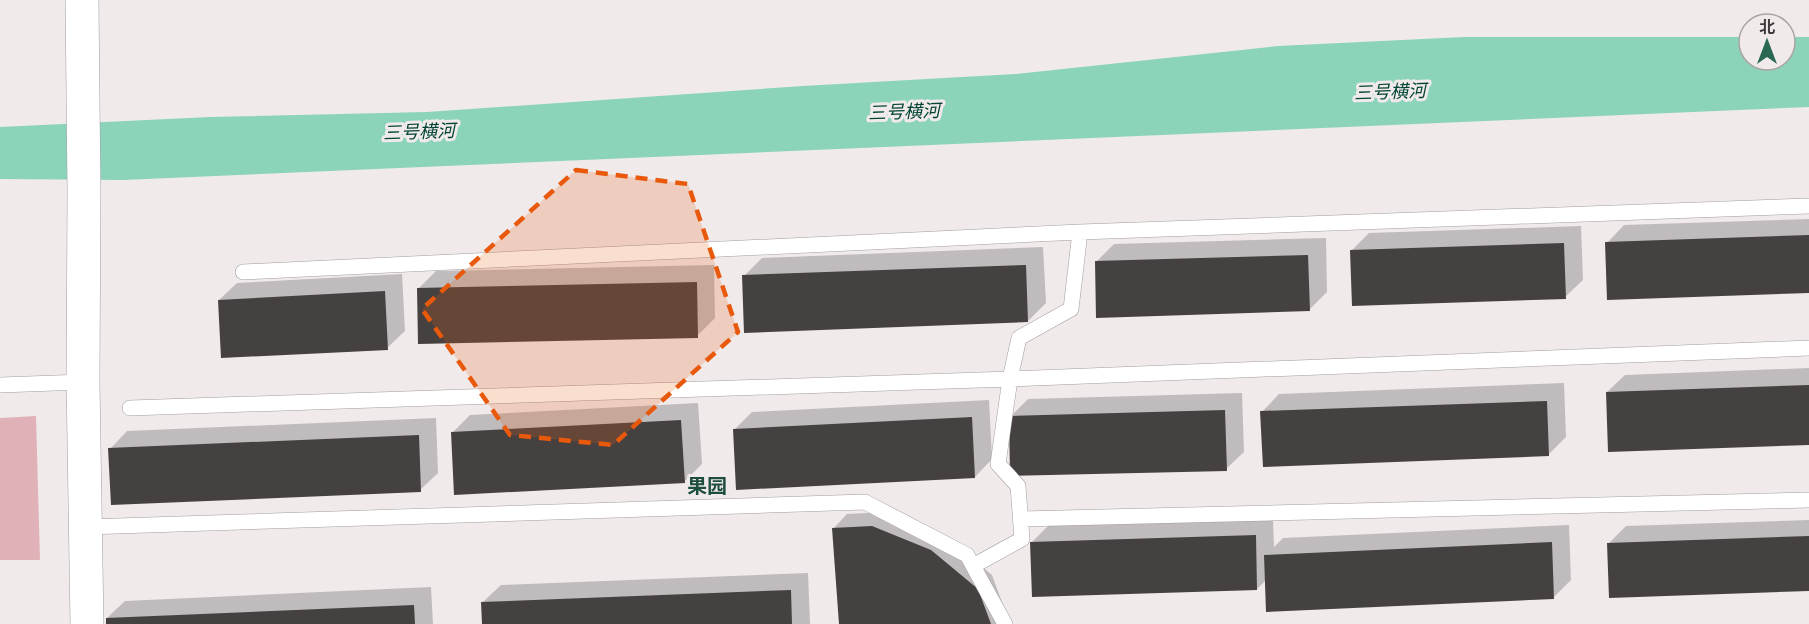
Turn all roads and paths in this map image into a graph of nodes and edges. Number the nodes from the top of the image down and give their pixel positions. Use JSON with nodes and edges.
{"nodes":[{"id":1,"x":82,"y":0,"type":"edge"},
{"id":2,"x":1809,"y":206,"type":"edge"},
{"id":3,"x":1080,"y":232,"type":"junction"},
{"id":4,"x":243,"y":273,"type":"dead end"},
{"id":5,"x":1809,"y":348,"type":"edge"},
{"id":6,"x":1011,"y":379,"type":"junction"},
{"id":7,"x":83,"y":382,"type":"junction"},
{"id":8,"x":0,"y":385,"type":"edge"},
{"id":9,"x":130,"y":408,"type":"dead end"},
{"id":10,"x":1809,"y":500,"type":"edge"},
{"id":11,"x":1020,"y":519,"type":"junction"},
{"id":12,"x":86,"y":527,"type":"junction"},
{"id":13,"x":973,"y":566,"type":"junction"},
{"id":14,"x":87,"y":624,"type":"edge"},
{"id":15,"x":1005,"y":624,"type":"edge"}],
"edges":[{"from":1,"to":7,"type":"street"},
{"from":2,"to":3,"type":"lane"},
{"from":3,"to":4,"type":"lane"},
{"from":3,"to":6,"type":"lane"},
{"from":5,"to":6,"type":"lane"},
{"from":6,"to":9,"type":"lane"},
{"from":6,"to":11,"type":"lane"},
{"from":7,"to":8,"type":"lane"},
{"from":7,"to":12,"type":"street"},
{"from":10,"to":11,"type":"lane"},
{"from":11,"to":13,"type":"lane"},
{"from":12,"to":13,"type":"lane"},
{"from":12,"to":14,"type":"street"},
{"from":13,"to":15,"type":"lane"}]}
